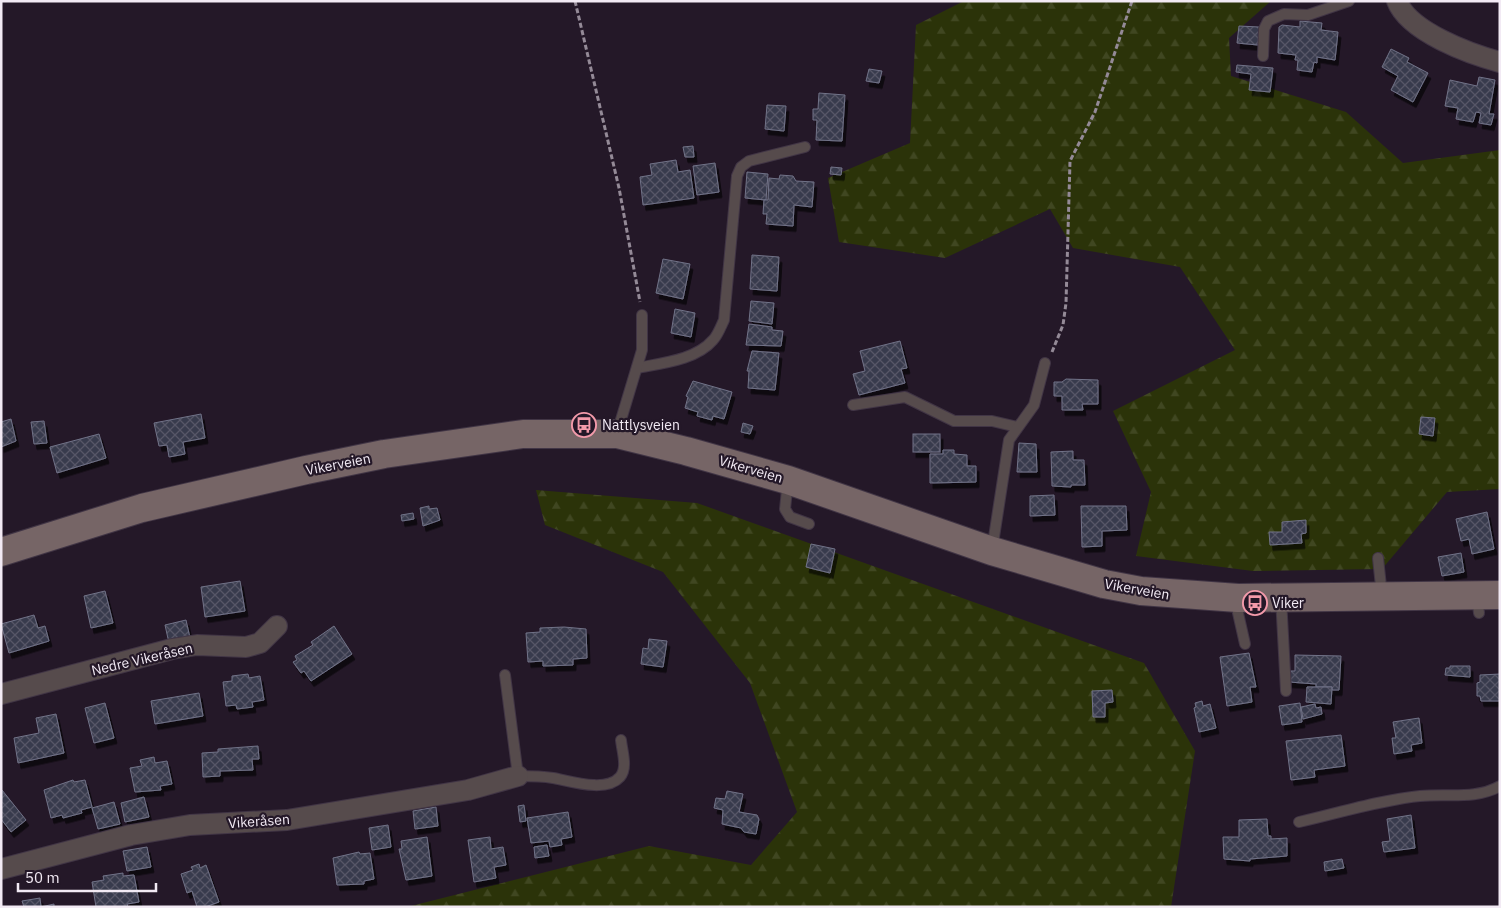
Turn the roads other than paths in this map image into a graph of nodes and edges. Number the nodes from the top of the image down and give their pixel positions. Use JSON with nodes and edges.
{"nodes":[{"id":1,"x":1349,"y":1,"type":"edge"},
{"id":2,"x":1397,"y":1,"type":"edge"},
{"id":3,"x":1263,"y":56,"type":"dead end"},
{"id":4,"x":1500,"y":62,"type":"edge"},
{"id":5,"x":805,"y":147,"type":"dead end"},
{"id":6,"x":642,"y":315,"type":"road end"},
{"id":7,"x":1045,"y":363,"type":"road end"},
{"id":8,"x":637,"y":368,"type":"junction"},
{"id":9,"x":853,"y":405,"type":"dead end"},
{"id":10,"x":1017,"y":427,"type":"junction"},
{"id":11,"x":617,"y":434,"type":"junction"},
{"id":12,"x":788,"y":480,"type":"junction"},
{"id":13,"x":809,"y":524,"type":"dead end"},
{"id":14,"x":1,"y":552,"type":"edge"},
{"id":15,"x":992,"y":552,"type":"junction"},
{"id":16,"x":1378,"y":558,"type":"dead end"},
{"id":17,"x":1382,"y":597,"type":"junction"},
{"id":18,"x":1238,"y":598,"type":"junction"},
{"id":19,"x":1281,"y":598,"type":"junction"},
{"id":20,"x":1485,"y":601,"type":"edge"},
{"id":21,"x":277,"y":626,"type":"dead end"},
{"id":22,"x":1245,"y":644,"type":"dead end"},
{"id":23,"x":505,"y":675,"type":"dead end"},
{"id":24,"x":1286,"y":691,"type":"dead end"},
{"id":25,"x":1,"y":694,"type":"edge"},
{"id":26,"x":621,"y":740,"type":"dead end"},
{"id":27,"x":518,"y":776,"type":"junction"},
{"id":28,"x":1500,"y":786,"type":"edge"},
{"id":29,"x":1299,"y":822,"type":"dead end"},
{"id":30,"x":1,"y":869,"type":"edge"}],
"edges":[{"from":1,"to":3,"type":"lane"},
{"from":2,"to":4,"type":"street"},
{"from":5,"to":8,"type":"lane"},
{"from":6,"to":8,"type":"lane"},
{"from":7,"to":10,"type":"lane"},
{"from":8,"to":11,"type":"lane"},
{"from":9,"to":10,"type":"lane"},
{"from":10,"to":15,"type":"lane"},
{"from":11,"to":12,"type":"main road","name":"Vikerveien"},
{"from":11,"to":14,"type":"main road","name":"Vikerveien"},
{"from":12,"to":13,"type":"lane"},
{"from":12,"to":15,"type":"main road","name":"Vikerveien"},
{"from":15,"to":18,"type":"main road","name":"Vikerveien"},
{"from":16,"to":17,"type":"lane"},
{"from":17,"to":19,"type":"main road","name":"Vikerveien"},
{"from":17,"to":20,"type":"main road","name":"Vikerveien"},
{"from":18,"to":19,"type":"main road","name":"Vikerveien"},
{"from":18,"to":22,"type":"lane"},
{"from":19,"to":24,"type":"lane"},
{"from":21,"to":25,"type":"street","name":"Nedre Vikeråsen"},
{"from":23,"to":27,"type":"lane"},
{"from":26,"to":27,"type":"lane"},
{"from":27,"to":30,"type":"street","name":"Vikeråsen"},
{"from":28,"to":29,"type":"lane"}]}
